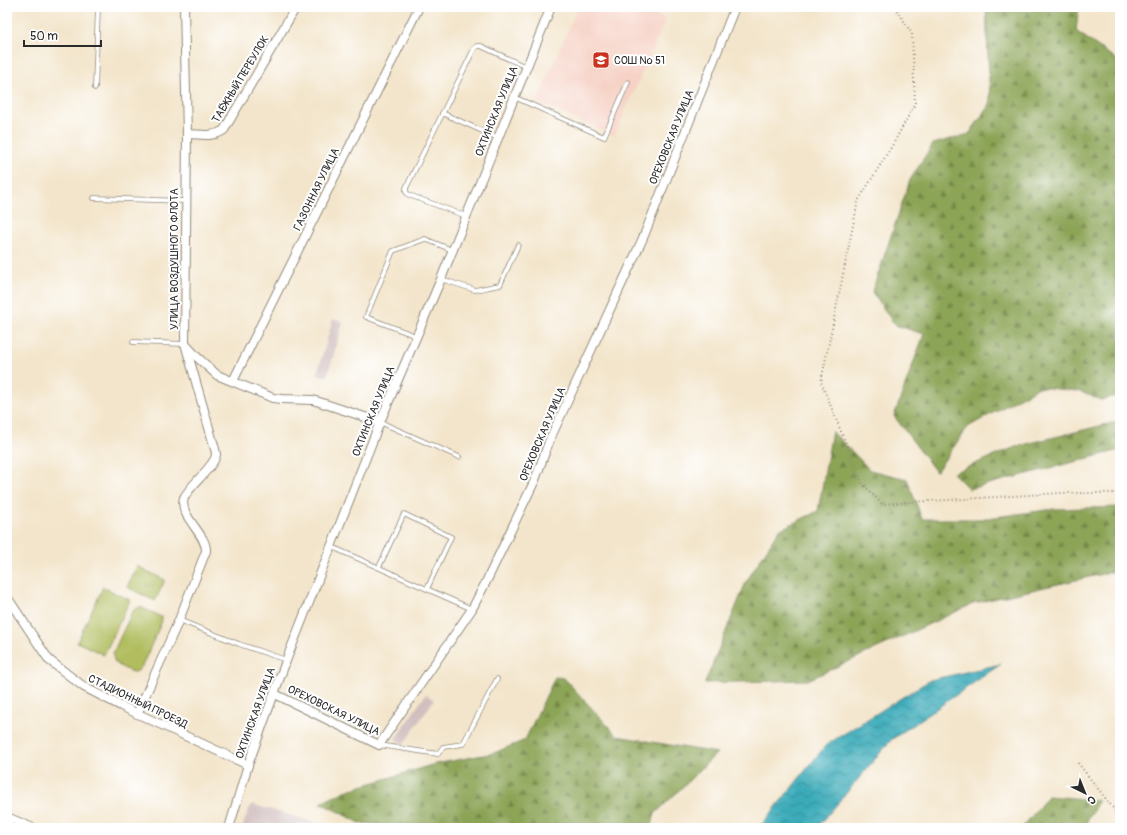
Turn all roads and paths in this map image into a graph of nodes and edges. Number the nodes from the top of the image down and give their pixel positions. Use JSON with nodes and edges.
{"nodes":[{"id":1,"x":98,"y":7,"type":"edge"},
{"id":2,"x":184,"y":7,"type":"edge"},
{"id":3,"x":296,"y":7,"type":"edge"},
{"id":4,"x":419,"y":7,"type":"edge"},
{"id":5,"x":550,"y":7,"type":"edge"},
{"id":6,"x":735,"y":7,"type":"edge"},
{"id":7,"x":895,"y":7,"type":"edge"},
{"id":8,"x":526,"y":67,"type":"junction"},
{"id":9,"x":628,"y":82,"type":"dead end"},
{"id":10,"x":95,"y":88,"type":"dead end"},
{"id":11,"x":514,"y":97,"type":"junction"},
{"id":12,"x":442,"y":113,"type":"junction"},
{"id":13,"x":187,"y":134,"type":"junction"},
{"id":14,"x":498,"y":138,"type":"junction"},
{"id":15,"x":94,"y":198,"type":"dead end"},
{"id":16,"x":185,"y":201,"type":"junction"},
{"id":17,"x":466,"y":216,"type":"junction"},
{"id":18,"x":518,"y":245,"type":"dead end"},
{"id":19,"x":452,"y":250,"type":"junction"},
{"id":20,"x":441,"y":279,"type":"junction"},
{"id":21,"x":416,"y":336,"type":"junction"},
{"id":22,"x":133,"y":342,"type":"dead end"},
{"id":23,"x":185,"y":344,"type":"junction"},
{"id":24,"x":233,"y":382,"type":"junction"},
{"id":25,"x":380,"y":422,"type":"junction"},
{"id":26,"x":459,"y":457,"type":"dead end"},
{"id":27,"x":1120,"y":493,"type":"edge"},
{"id":28,"x":332,"y":546,"type":"junction"},
{"id":29,"x":379,"y":567,"type":"junction"},
{"id":30,"x":427,"y":588,"type":"junction"},
{"id":31,"x":7,"y":597,"type":"edge"},
{"id":32,"x":472,"y":608,"type":"junction"},
{"id":33,"x":179,"y":620,"type":"junction"},
{"id":34,"x":286,"y":660,"type":"junction"},
{"id":35,"x":497,"y":679,"type":"dead end"},
{"id":36,"x":275,"y":694,"type":"junction"},
{"id":37,"x":137,"y":714,"type":"junction"},
{"id":38,"x":379,"y":745,"type":"junction"},
{"id":39,"x":1078,"y":763,"type":"dead end"},
{"id":40,"x":248,"y":765,"type":"junction"},
{"id":41,"x":7,"y":817,"type":"edge"},
{"id":42,"x":1120,"y":820,"type":"edge"},
{"id":43,"x":33,"y":828,"type":"edge"},
{"id":44,"x":229,"y":828,"type":"edge"}],
"edges":[{"from":1,"to":10,"type":"lane"},
{"from":2,"to":13,"type":"street","name":"УЛИЦА ВОЗДУШНОГО ФЛОТА"},
{"from":3,"to":13,"type":"street","name":"ТАЁЖНЫЙ ПЕРЕУЛОК"},
{"from":4,"to":24,"type":"street","name":"ГАЗОННАЯ УЛИЦА"},
{"from":5,"to":8,"type":"street","name":"ОХТИНСКАЯ УЛИЦА"},
{"from":6,"to":32,"type":"street","name":"ОРЕХОВСКАЯ УЛИЦА"},
{"from":7,"to":27,"type":"path"},
{"from":8,"to":11,"type":"street","name":"ОХТИНСКАЯ УЛИЦА"},
{"from":8,"to":12,"type":"lane"},
{"from":9,"to":11,"type":"lane"},
{"from":11,"to":14,"type":"street","name":"ОХТИНСКАЯ УЛИЦА"},
{"from":12,"to":14,"type":"lane"},
{"from":12,"to":17,"type":"lane"},
{"from":13,"to":16,"type":"street","name":"УЛИЦА ВОЗДУШНОГО ФЛОТА"},
{"from":14,"to":17,"type":"street","name":"ОХТИНСКАЯ УЛИЦА"},
{"from":15,"to":16,"type":"lane"},
{"from":16,"to":23,"type":"street","name":"УЛИЦА ВОЗДУШНОГО ФЛОТА"},
{"from":17,"to":19,"type":"street","name":"ОХТИНСКАЯ УЛИЦА"},
{"from":18,"to":20,"type":"lane"},
{"from":19,"to":20,"type":"street","name":"ОХТИНСКАЯ УЛИЦА"},
{"from":19,"to":21,"type":"lane"},
{"from":20,"to":21,"type":"street","name":"ОХТИНСКАЯ УЛИЦА"},
{"from":21,"to":25,"type":"street","name":"ОХТИНСКАЯ УЛИЦА"},
{"from":22,"to":23,"type":"lane"},
{"from":23,"to":24,"type":"street","name":"УЛИЦА ВОЗДУШНОГО ФЛОТА"},
{"from":23,"to":33,"type":"street"},
{"from":24,"to":25,"type":"street","name":"УЛИЦА ВОЗДУШНОГО ФЛОТА"},
{"from":25,"to":26,"type":"lane"},
{"from":25,"to":28,"type":"street","name":"ОХТИНСКАЯ УЛИЦА"},
{"from":28,"to":29,"type":"lane"},
{"from":28,"to":34,"type":"street","name":"ОХТИНСКАЯ УЛИЦА"},
{"from":29,"to":30,"type":"lane"},
{"from":29,"to":30,"type":"lane"},
{"from":30,"to":32,"type":"lane"},
{"from":31,"to":37,"type":"street","name":"СТАДИОННЫЙ ПРОЕЗД"},
{"from":32,"to":38,"type":"street","name":"ОРЕХОВСКАЯ УЛИЦА"},
{"from":33,"to":34,"type":"lane"},
{"from":33,"to":37,"type":"street"},
{"from":34,"to":36,"type":"street","name":"ОХТИНСКАЯ УЛИЦА"},
{"from":35,"to":38,"type":"lane"},
{"from":36,"to":38,"type":"street","name":"ОРЕХОВСКАЯ УЛИЦА"},
{"from":36,"to":40,"type":"street","name":"ОХТИНСКАЯ УЛИЦА"},
{"from":37,"to":40,"type":"street","name":"СТАДИОННЫЙ ПРОЕЗД"},
{"from":39,"to":42,"type":"path"},
{"from":40,"to":44,"type":"street","name":"ОХТИНСКАЯ УЛИЦА"},
{"from":41,"to":43,"type":"street"}]}
